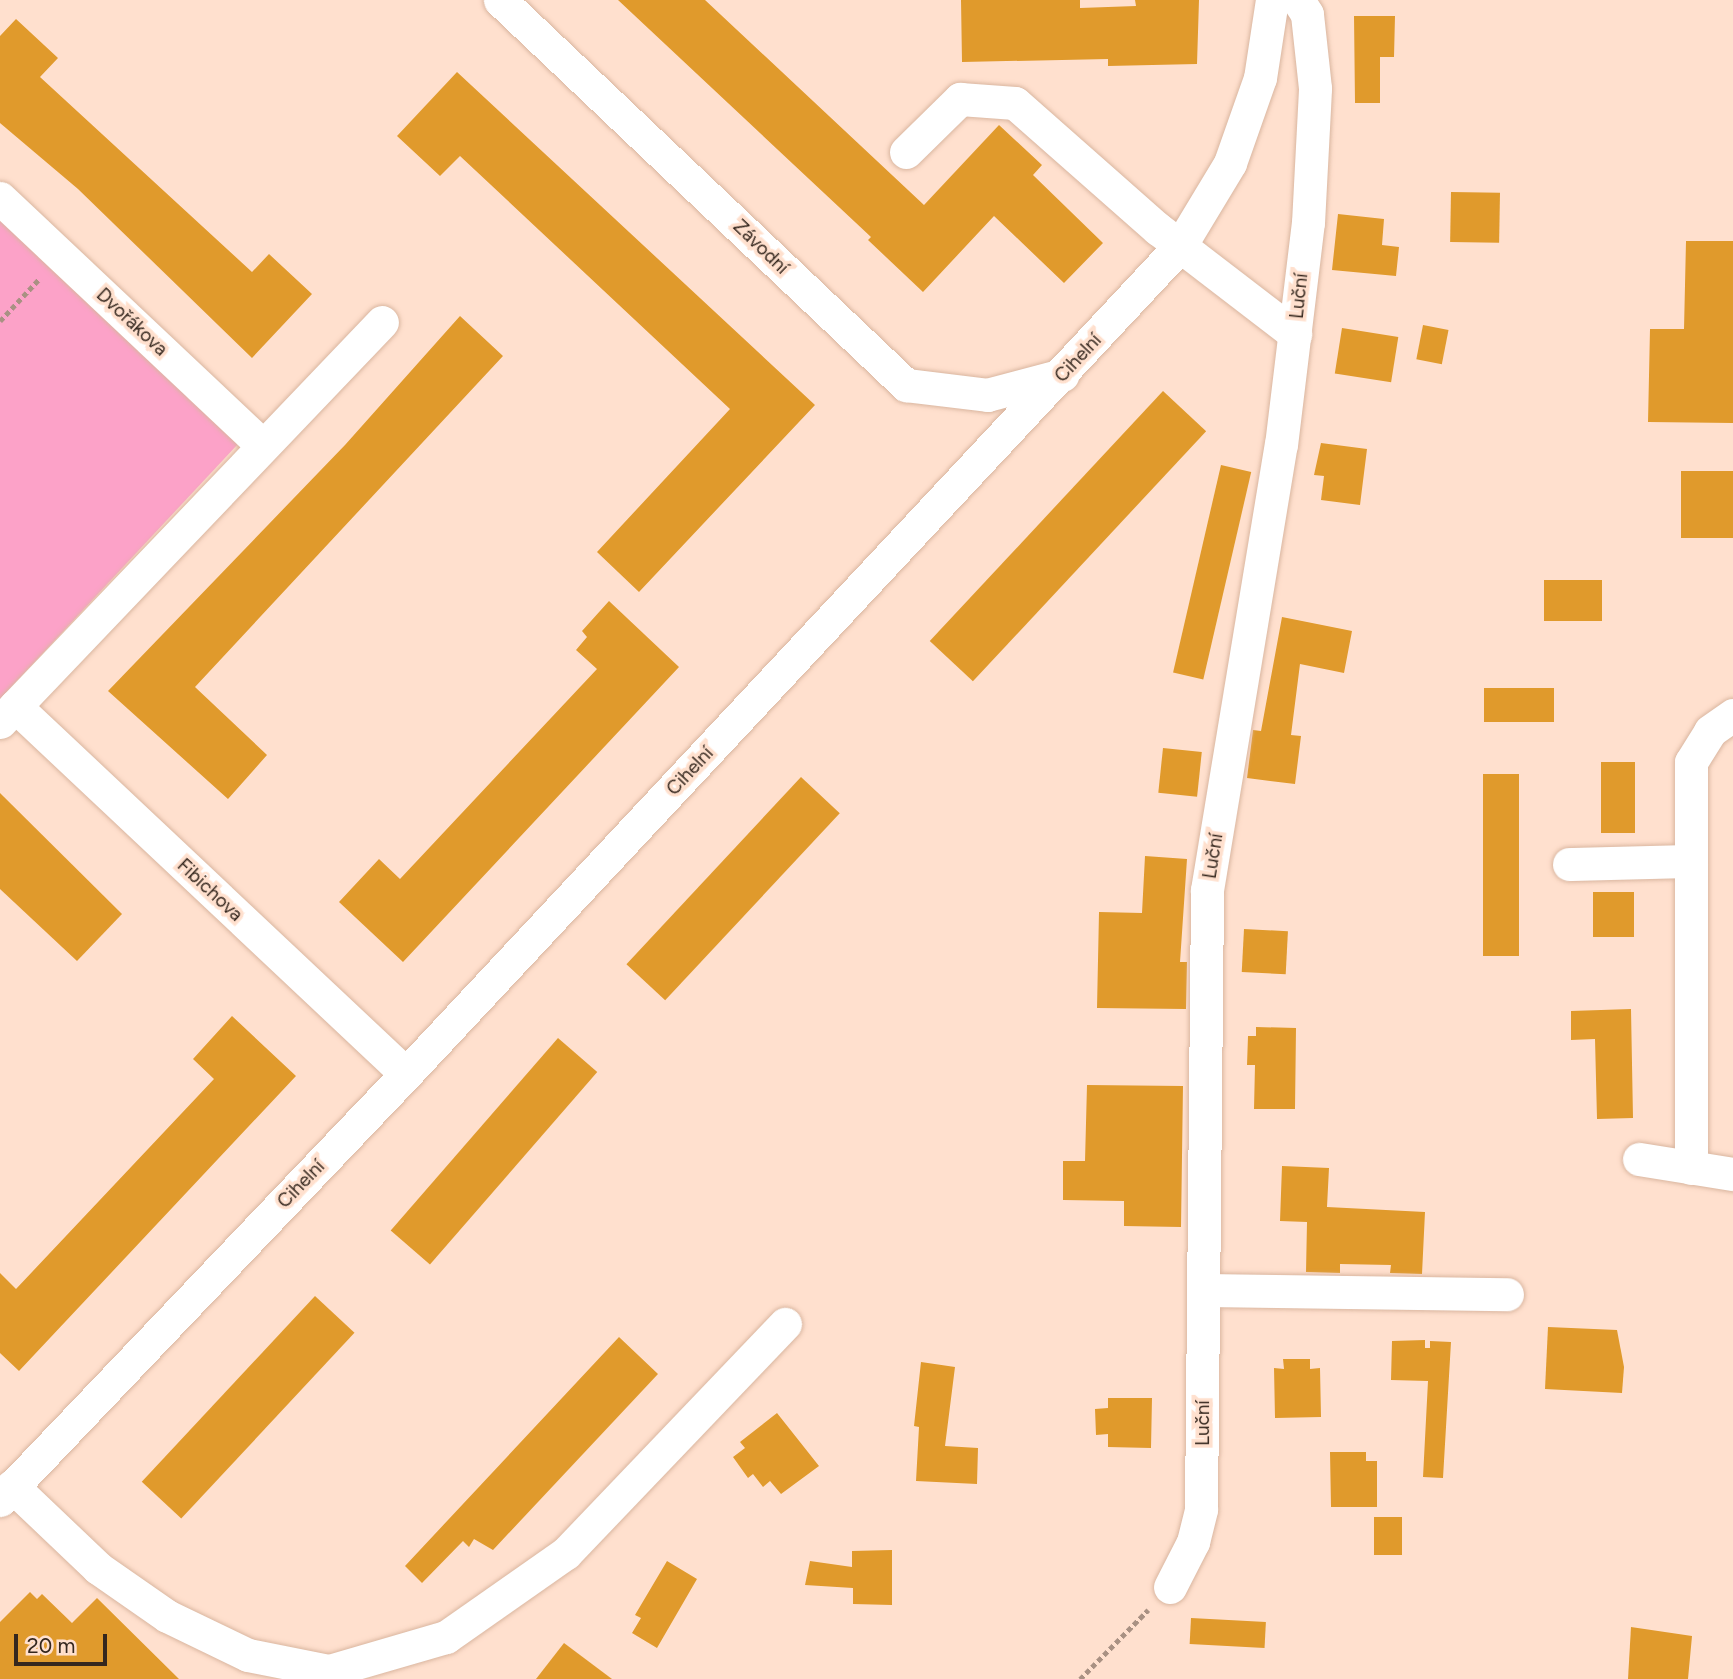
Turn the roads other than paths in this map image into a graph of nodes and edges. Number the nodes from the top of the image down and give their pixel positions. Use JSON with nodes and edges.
{"nodes":[{"id":1,"x":500,"y":0,"type":"edge"},
{"id":2,"x":1272,"y":0,"type":"edge"},
{"id":3,"x":1298,"y":0,"type":"edge"},
{"id":4,"x":906,"y":152,"type":"dead end"},
{"id":5,"x":0,"y":198,"type":"edge"},
{"id":6,"x":1181,"y":246,"type":"junction"},
{"id":7,"x":382,"y":322,"type":"dead end"},
{"id":8,"x":1295,"y":334,"type":"junction"},
{"id":9,"x":1062,"y":375,"type":"junction"},
{"id":10,"x":263,"y":446,"type":"junction"},
{"id":11,"x":7,"y":714,"type":"edge"},
{"id":12,"x":1733,"y":715,"type":"edge"},
{"id":13,"x":1691,"y":861,"type":"junction"},
{"id":14,"x":1569,"y":864,"type":"dead end"},
{"id":15,"x":406,"y":1074,"type":"junction"},
{"id":16,"x":1639,"y":1159,"type":"dead end"},
{"id":17,"x":1691,"y":1167,"type":"junction"},
{"id":18,"x":1733,"y":1174,"type":"edge"},
{"id":19,"x":1204,"y":1290,"type":"junction"},
{"id":20,"x":1507,"y":1294,"type":"dead end"},
{"id":21,"x":785,"y":1324,"type":"dead end"},
{"id":22,"x":6,"y":1493,"type":"edge"},
{"id":23,"x":1170,"y":1587,"type":"road end"}],
"edges":[{"from":1,"to":9,"type":"street","name":"Závodní"},
{"from":2,"to":6,"type":"street","name":"Cihelní"},
{"from":3,"to":8,"type":"street","name":"Luční"},
{"from":4,"to":6,"type":"street"},
{"from":5,"to":10,"type":"street","name":"Dvořákova"},
{"from":6,"to":8,"type":"street"},
{"from":6,"to":9,"type":"street","name":"Cihelní"},
{"from":7,"to":10,"type":"street","name":"Fibichova"},
{"from":8,"to":19,"type":"street","name":"Luční"},
{"from":9,"to":15,"type":"street","name":"Cihelní"},
{"from":10,"to":11,"type":"street","name":"Fibichova"},
{"from":11,"to":15,"type":"street","name":"Fibichova"},
{"from":12,"to":13,"type":"street"},
{"from":13,"to":14,"type":"street"},
{"from":13,"to":17,"type":"street"},
{"from":15,"to":22,"type":"street","name":"Cihelní"},
{"from":16,"to":17,"type":"street"},
{"from":17,"to":18,"type":"street"},
{"from":19,"to":20,"type":"street"},
{"from":19,"to":23,"type":"street","name":"Luční"},
{"from":21,"to":22,"type":"street","name":"Cihelní"}]}
